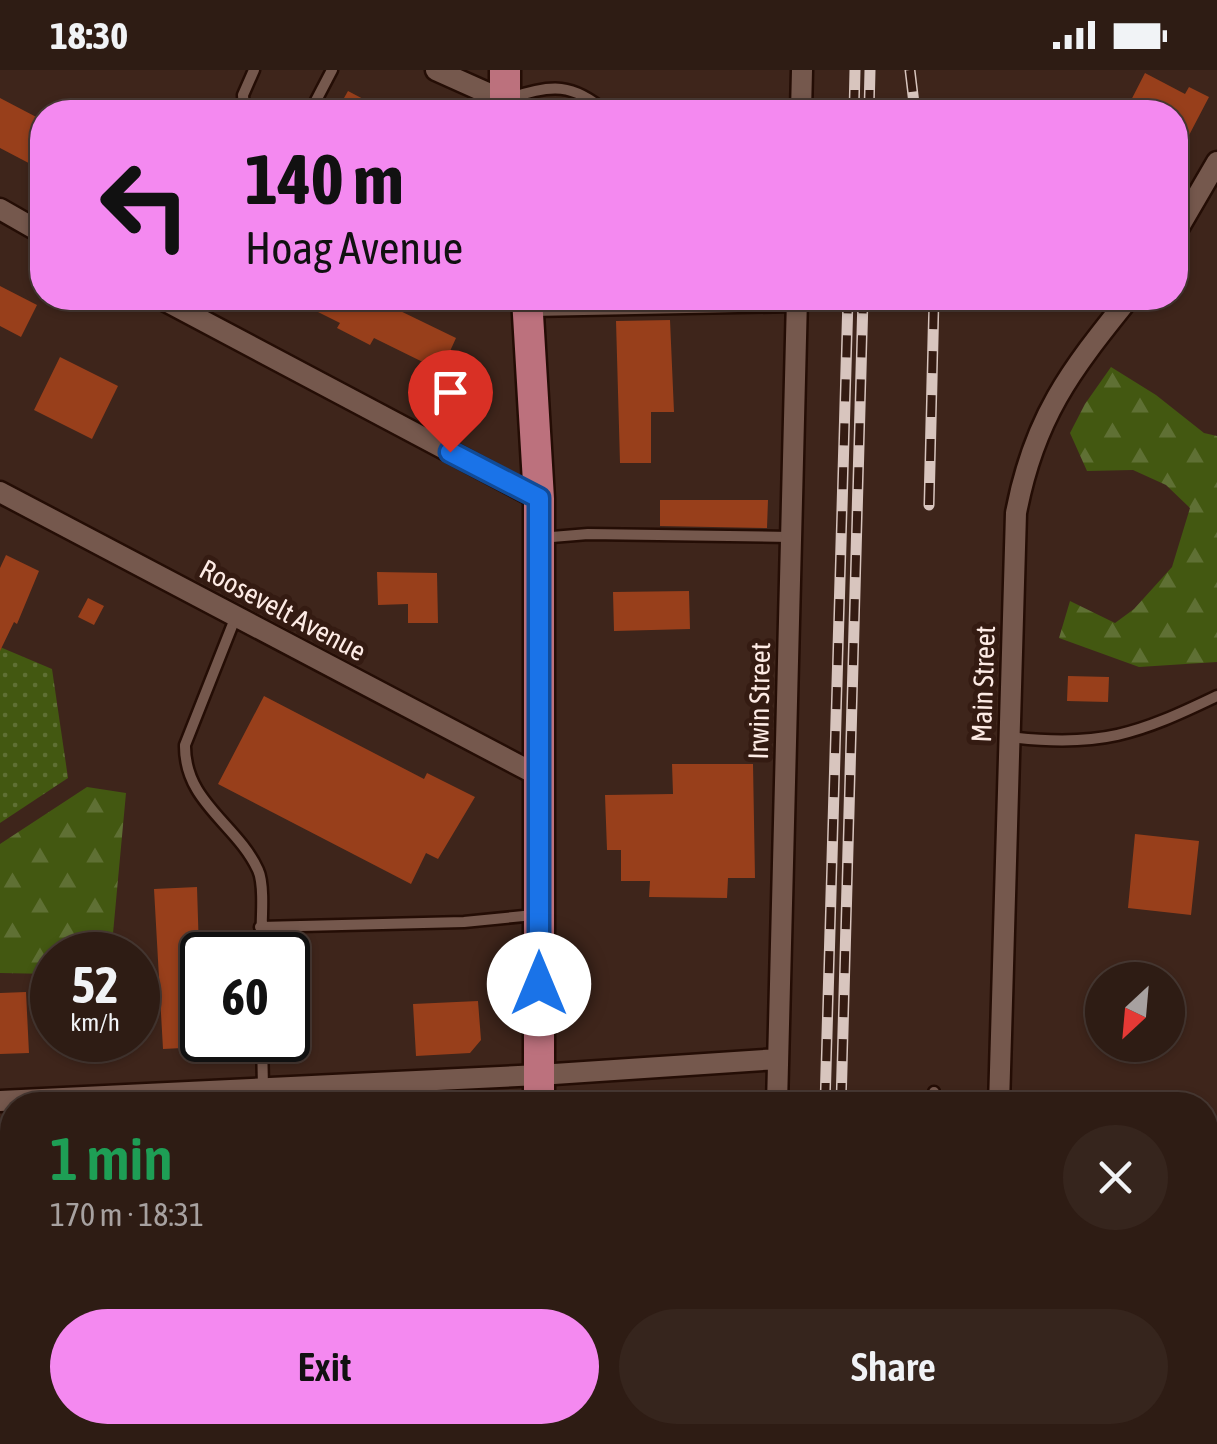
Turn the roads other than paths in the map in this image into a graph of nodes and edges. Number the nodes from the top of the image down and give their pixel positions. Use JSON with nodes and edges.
{"nodes":[{"id":1,"x":254,"y":70,"type":"edge"},
{"id":2,"x":332,"y":70,"type":"edge"},
{"id":3,"x":436,"y":70,"type":"edge"},
{"id":4,"x":492,"y":70,"type":"edge"},
{"id":5,"x":802,"y":70,"type":"edge"},
{"id":6,"x":505,"y":94,"type":"edge"},
{"id":7,"x":243,"y":100,"type":"edge"},
{"id":8,"x":316,"y":100,"type":"edge"},
{"id":9,"x":588,"y":100,"type":"edge"},
{"id":10,"x":801,"y":100,"type":"edge"},
{"id":11,"x":1217,"y":162,"type":"edge"},
{"id":12,"x":0,"y":210,"type":"edge"},
{"id":13,"x":1188,"y":212,"type":"edge"},
{"id":14,"x":30,"y":226,"type":"edge"},
{"id":15,"x":183,"y":310,"type":"edge"},
{"id":16,"x":527,"y":310,"type":"edge"},
{"id":17,"x":796,"y":310,"type":"edge"},
{"id":18,"x":1121,"y":310,"type":"edge"},
{"id":19,"x":0,"y":492,"type":"edge"},
{"id":20,"x":539,"y":498,"type":"junction"},
{"id":21,"x":791,"y":536,"type":"junction"},
{"id":22,"x":540,"y":538,"type":"junction"},
{"id":23,"x":236,"y":616,"type":"junction"},
{"id":24,"x":1217,"y":696,"type":"edge"},
{"id":25,"x":1010,"y":737,"type":"junction"},
{"id":26,"x":541,"y":777,"type":"junction"},
{"id":27,"x":540,"y":915,"type":"junction"},
{"id":28,"x":260,"y":926,"type":"junction"},
{"id":29,"x":260,"y":932,"type":"edge"},
{"id":30,"x":778,"y":1058,"type":"junction"},
{"id":31,"x":262,"y":1062,"type":"edge"},
{"id":32,"x":263,"y":1088,"type":"junction"},
{"id":33,"x":539,"y":1090,"type":"edge"},
{"id":34,"x":182,"y":1092,"type":"edge"},
{"id":35,"x":292,"y":1092,"type":"edge"},
{"id":36,"x":449,"y":1092,"type":"edge"},
{"id":37,"x":777,"y":1092,"type":"edge"},
{"id":38,"x":998,"y":1092,"type":"edge"}],
"edges":[{"from":1,"to":7,"type":"lane"},
{"from":2,"to":8,"type":"lane"},
{"from":3,"to":6,"type":"street"},
{"from":4,"to":6,"type":"main road"},
{"from":5,"to":10,"type":"street"},
{"from":6,"to":9,"type":"lane"},
{"from":11,"to":13,"type":"street"},
{"from":12,"to":14,"type":"street"},
{"from":15,"to":20,"type":"street"},
{"from":16,"to":20,"type":"main road"},
{"from":17,"to":21,"type":"street","name":"Irwin Street"},
{"from":18,"to":25,"type":"street","name":"Main Street"},
{"from":19,"to":23,"type":"street","name":"Roosevelt Avenue"},
{"from":20,"to":22,"type":"main road"},
{"from":21,"to":22,"type":"lane"},
{"from":21,"to":30,"type":"street","name":"Irwin Street"},
{"from":22,"to":26,"type":"main road"},
{"from":23,"to":26,"type":"street","name":"Roosevelt Avenue"},
{"from":23,"to":28,"type":"lane"},
{"from":24,"to":25,"type":"lane"},
{"from":25,"to":38,"type":"street","name":"Main Street"},
{"from":26,"to":27,"type":"main road"},
{"from":27,"to":28,"type":"lane"},
{"from":27,"to":33,"type":"main road"},
{"from":28,"to":29,"type":"lane"},
{"from":30,"to":33,"type":"street"},
{"from":30,"to":37,"type":"street","name":"Irwin Street"},
{"from":31,"to":32,"type":"lane"},
{"from":32,"to":34,"type":"street"},
{"from":32,"to":35,"type":"street"},
{"from":33,"to":36,"type":"street"}]}
